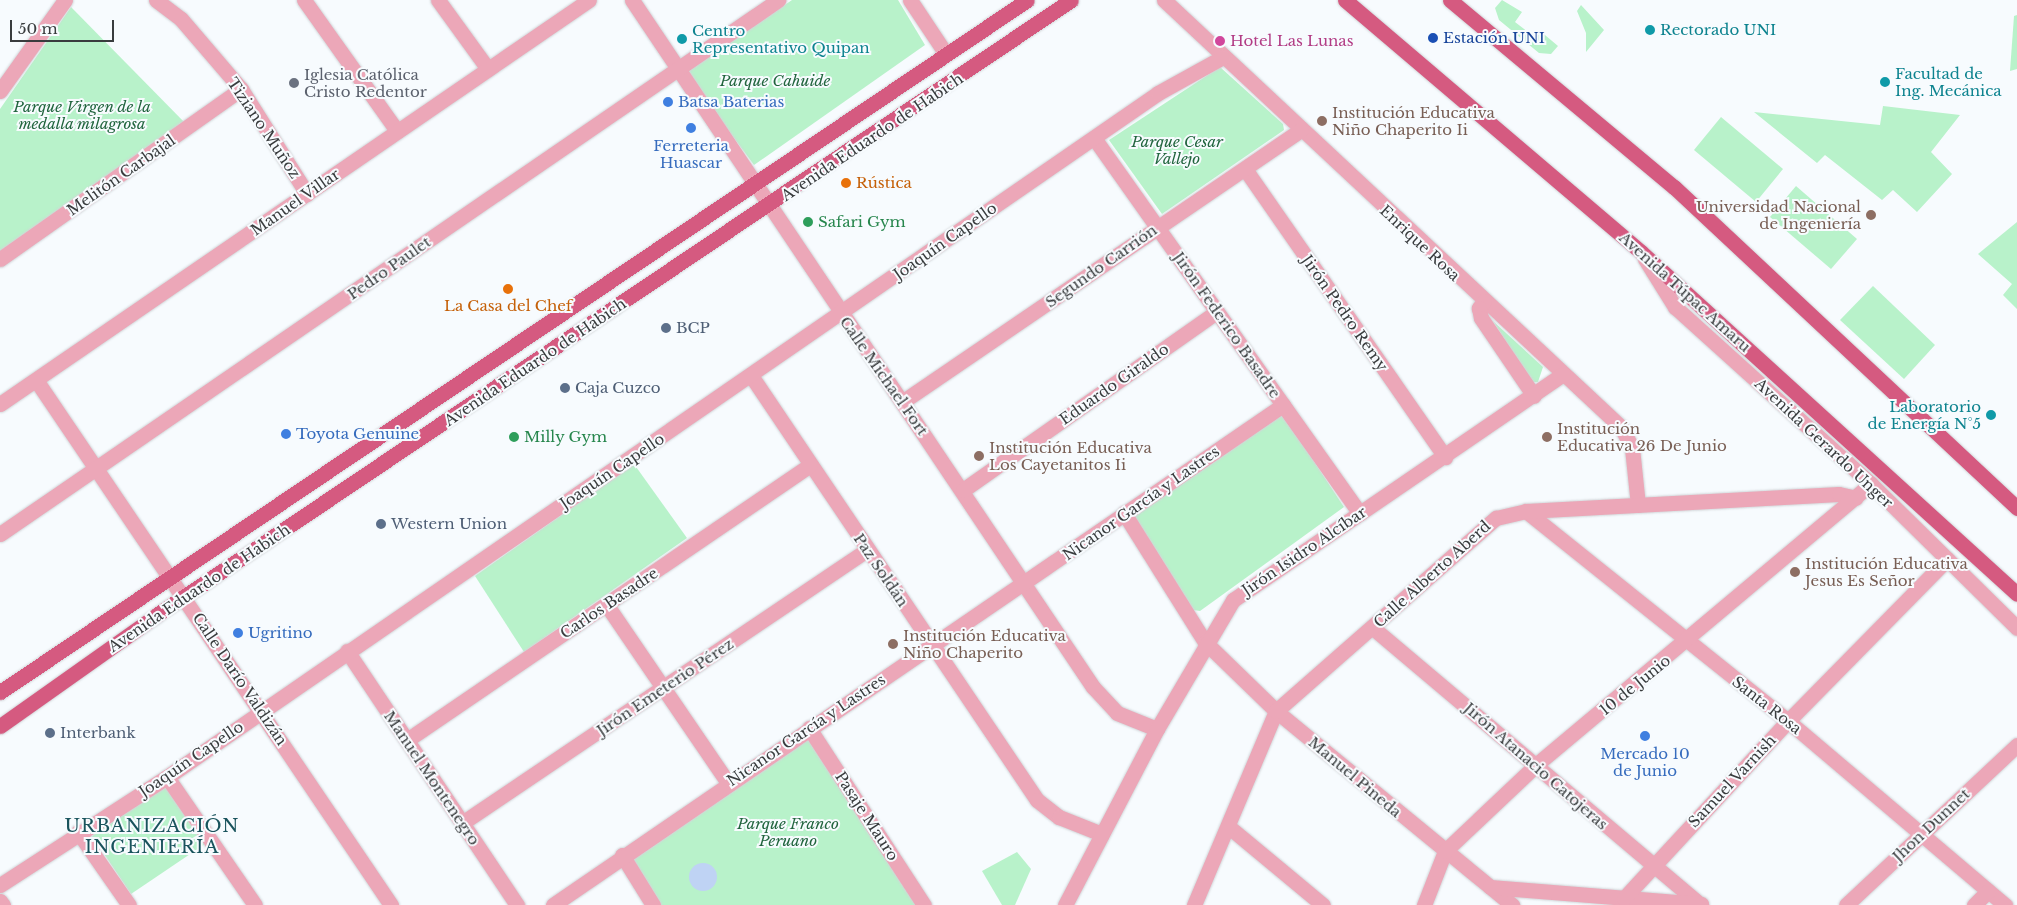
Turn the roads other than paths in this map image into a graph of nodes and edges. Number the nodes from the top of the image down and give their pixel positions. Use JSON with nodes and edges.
{"nodes":[{"id":1,"x":65,"y":0,"type":"edge"},
{"id":2,"x":156,"y":0,"type":"edge"},
{"id":3,"x":304,"y":0,"type":"edge"},
{"id":4,"x":438,"y":0,"type":"edge"},
{"id":5,"x":589,"y":0,"type":"edge"},
{"id":6,"x":632,"y":0,"type":"edge"},
{"id":7,"x":778,"y":0,"type":"edge"},
{"id":8,"x":910,"y":0,"type":"edge"},
{"id":9,"x":1027,"y":0,"type":"edge"},
{"id":10,"x":1071,"y":0,"type":"edge"},
{"id":11,"x":1164,"y":0,"type":"edge"},
{"id":12,"x":1344,"y":0,"type":"edge"},
{"id":13,"x":1450,"y":0,"type":"edge"},
{"id":14,"x":946,"y":54,"type":"junction"},
{"id":15,"x":1223,"y":56,"type":"junction"},
{"id":16,"x":677,"y":67,"type":"junction"},
{"id":17,"x":488,"y":69,"type":"junction"},
{"id":18,"x":242,"y":89,"type":"junction"},
{"id":19,"x":0,"y":92,"type":"edge"},
{"id":20,"x":1301,"y":130,"type":"junction"},
{"id":21,"x":397,"y":132,"type":"junction"},
{"id":22,"x":1094,"y":138,"type":"junction"},
{"id":23,"x":1245,"y":168,"type":"junction"},
{"id":24,"x":756,"y":182,"type":"junction"},
{"id":25,"x":307,"y":194,"type":"junction"},
{"id":26,"x":772,"y":205,"type":"junction"},
{"id":27,"x":1158,"y":227,"type":"junction"},
{"id":28,"x":1640,"y":252,"type":"junction"},
{"id":29,"x":0,"y":259,"type":"edge"},
{"id":30,"x":1484,"y":301,"type":"junction"},
{"id":31,"x":1216,"y":312,"type":"junction"},
{"id":32,"x":841,"y":313,"type":"junction"},
{"id":33,"x":1563,"y":374,"type":"junction"},
{"id":34,"x":752,"y":377,"type":"junction"},
{"id":35,"x":36,"y":380,"type":"junction"},
{"id":36,"x":1534,"y":396,"type":"junction"},
{"id":37,"x":902,"y":402,"type":"junction"},
{"id":38,"x":0,"y":404,"type":"edge"},
{"id":39,"x":1282,"y":405,"type":"junction"},
{"id":40,"x":1445,"y":457,"type":"junction"},
{"id":41,"x":810,"y":465,"type":"junction"},
{"id":42,"x":95,"y":468,"type":"junction"},
{"id":43,"x":1870,"y":484,"type":"junction"},
{"id":44,"x":963,"y":490,"type":"junction"},
{"id":45,"x":1856,"y":498,"type":"junction"},
{"id":46,"x":1638,"y":504,"type":"junction"},
{"id":47,"x":2017,"y":508,"type":"edge"},
{"id":48,"x":1526,"y":511,"type":"junction"},
{"id":49,"x":1360,"y":513,"type":"junction"},
{"id":50,"x":1124,"y":514,"type":"junction"},
{"id":51,"x":0,"y":534,"type":"edge"},
{"id":52,"x":867,"y":550,"type":"junction"},
{"id":53,"x":1947,"y":559,"type":"junction"},
{"id":54,"x":170,"y":576,"type":"junction"},
{"id":55,"x":1024,"y":584,"type":"junction"},
{"id":56,"x":2017,"y":594,"type":"edge"},
{"id":57,"x":184,"y":596,"type":"junction"},
{"id":58,"x":606,"y":604,"type":"junction"},
{"id":59,"x":1372,"y":628,"type":"junction"},
{"id":60,"x":2017,"y":628,"type":"edge"},
{"id":61,"x":1206,"y":642,"type":"junction"},
{"id":62,"x":1687,"y":642,"type":"junction"},
{"id":63,"x":931,"y":644,"type":"junction"},
{"id":64,"x":347,"y":651,"type":"junction"},
{"id":65,"x":663,"y":688,"type":"junction"},
{"id":66,"x":0,"y":692,"type":"edge"},
{"id":67,"x":261,"y":710,"type":"junction"},
{"id":68,"x":1276,"y":711,"type":"junction"},
{"id":69,"x":1788,"y":721,"type":"junction"},
{"id":70,"x":0,"y":726,"type":"edge"},
{"id":71,"x":809,"y":728,"type":"junction"},
{"id":72,"x":1157,"y":729,"type":"junction"},
{"id":73,"x":407,"y":740,"type":"junction"},
{"id":74,"x":2017,"y":745,"type":"edge"},
{"id":75,"x":1537,"y":764,"type":"junction"},
{"id":76,"x":167,"y":777,"type":"junction"},
{"id":77,"x":728,"y":783,"type":"junction"},
{"id":78,"x":462,"y":823,"type":"junction"},
{"id":79,"x":1229,"y":828,"type":"junction"},
{"id":80,"x":78,"y":832,"type":"junction"},
{"id":81,"x":1102,"y":834,"type":"junction"},
{"id":82,"x":1921,"y":834,"type":"junction"},
{"id":83,"x":1445,"y":852,"type":"junction"},
{"id":84,"x":622,"y":855,"type":"junction"},
{"id":85,"x":1652,"y":868,"type":"junction"},
{"id":86,"x":0,"y":886,"type":"edge"},
{"id":87,"x":1490,"y":887,"type":"junction"},
{"id":88,"x":1988,"y":891,"type":"junction"},
{"id":89,"x":1624,"y":898,"type":"junction"},
{"id":90,"x":0,"y":901,"type":"edge"},
{"id":91,"x":1705,"y":904,"type":"edge"},
{"id":92,"x":2,"y":905,"type":"edge"},
{"id":93,"x":129,"y":905,"type":"edge"},
{"id":94,"x":255,"y":905,"type":"edge"},
{"id":95,"x":391,"y":905,"type":"edge"},
{"id":96,"x":517,"y":905,"type":"edge"},
{"id":97,"x":553,"y":905,"type":"edge"},
{"id":98,"x":654,"y":905,"type":"edge"},
{"id":99,"x":924,"y":905,"type":"edge"},
{"id":100,"x":1065,"y":905,"type":"edge"},
{"id":101,"x":1194,"y":905,"type":"edge"},
{"id":102,"x":1323,"y":905,"type":"edge"},
{"id":103,"x":1424,"y":905,"type":"edge"},
{"id":104,"x":1512,"y":905,"type":"edge"},
{"id":105,"x":1846,"y":905,"type":"edge"},
{"id":106,"x":1974,"y":905,"type":"edge"},
{"id":107,"x":2004,"y":905,"type":"edge"}],
"edges":[{"from":1,"to":19,"type":"street"},
{"from":2,"to":18,"type":"street","name":"Tiziano Muñoz"},
{"from":3,"to":21,"type":"street"},
{"from":4,"to":17,"type":"street"},
{"from":5,"to":17,"type":"street","name":"Manuel Villar"},
{"from":6,"to":16,"type":"street","name":"Calle Michael Fort"},
{"from":7,"to":16,"type":"street","name":"Pedro Paulet"},
{"from":8,"to":14,"type":"street"},
{"from":9,"to":14,"type":"main road","name":"Avenida Eduardo de Habich"},
{"from":10,"to":26,"type":"main road","name":"Avenida Eduardo de Habich"},
{"from":11,"to":15,"type":"street","name":"Enrique Rosa"},
{"from":12,"to":28,"type":"main road","name":"Avenida Túpac Amaru"},
{"from":13,"to":47,"type":"main road"},
{"from":14,"to":24,"type":"main road","name":"Avenida Eduardo de Habich"},
{"from":15,"to":20,"type":"street","name":"Enrique Rosa"},
{"from":15,"to":22,"type":"street","name":"Joaquín Capello"},
{"from":16,"to":24,"type":"street","name":"Calle Michael Fort"},
{"from":16,"to":42,"type":"street","name":"Pedro Paulet"},
{"from":17,"to":21,"type":"street","name":"Manuel Villar"},
{"from":18,"to":25,"type":"street","name":"Tiziano Muñoz"},
{"from":18,"to":29,"type":"street","name":"Melitón Carbajal"},
{"from":20,"to":23,"type":"street","name":"Segundo Carrión"},
{"from":20,"to":30,"type":"street","name":"Enrique Rosa"},
{"from":21,"to":25,"type":"street","name":"Manuel Villar"},
{"from":22,"to":27,"type":"street","name":"Jirón Federico Basadre"},
{"from":22,"to":32,"type":"street","name":"Joaquín Capello"},
{"from":23,"to":27,"type":"street","name":"Segundo Carrión"},
{"from":23,"to":40,"type":"street","name":"Jirón Pedro Remy"},
{"from":24,"to":26,"type":"street","name":"Calle Michael Fort"},
{"from":24,"to":54,"type":"main road","name":"Avenida Eduardo de Habich"},
{"from":25,"to":35,"type":"street","name":"Manuel Villar"},
{"from":26,"to":32,"type":"street","name":"Calle Michael Fort"},
{"from":26,"to":57,"type":"main road","name":"Avenida Eduardo de Habich"},
{"from":27,"to":31,"type":"street","name":"Jirón Federico Basadre"},
{"from":27,"to":37,"type":"street","name":"Segundo Carrión"},
{"from":28,"to":43,"type":"street","name":"Avenida Gerardo Unger"},
{"from":28,"to":56,"type":"main road","name":"Avenida Túpac Amaru"},
{"from":30,"to":33,"type":"street","name":"Enrique Rosa"},
{"from":30,"to":36,"type":"street"},
{"from":31,"to":39,"type":"street","name":"Jirón Federico Basadre"},
{"from":31,"to":44,"type":"street","name":"Eduardo Giraldo"},
{"from":32,"to":34,"type":"street","name":"Joaquín Capello"},
{"from":32,"to":37,"type":"street","name":"Calle Michael Fort"},
{"from":33,"to":36,"type":"street","name":"Jirón Isidro Alcíbar"},
{"from":33,"to":46,"type":"street","name":"Enrique Rosa"},
{"from":34,"to":41,"type":"street","name":"Paz Soldán"},
{"from":34,"to":64,"type":"street","name":"Joaquín Capello"},
{"from":35,"to":38,"type":"street","name":"Manuel Villar"},
{"from":35,"to":42,"type":"street","name":"Calle Darío Valdizán"},
{"from":36,"to":40,"type":"street","name":"Jirón Isidro Alcíbar"},
{"from":37,"to":44,"type":"street","name":"Calle Michael Fort"},
{"from":39,"to":49,"type":"street","name":"Jirón Federico Basadre"},
{"from":39,"to":50,"type":"street","name":"Nicanor García y Lastres"},
{"from":40,"to":49,"type":"street","name":"Jirón Isidro Alcíbar"},
{"from":41,"to":52,"type":"street","name":"Paz Soldán"},
{"from":41,"to":58,"type":"street","name":"Carlos Basadre"},
{"from":42,"to":51,"type":"street","name":"Pedro Paulet"},
{"from":42,"to":54,"type":"street","name":"Calle Darío Valdizán"},
{"from":43,"to":45,"type":"street","name":"10 de Junio"},
{"from":43,"to":53,"type":"street","name":"Avenida Gerardo Unger"},
{"from":44,"to":55,"type":"street","name":"Calle Michael Fort"},
{"from":45,"to":46,"type":"street","name":"Calle Alberto Aberd"},
{"from":45,"to":62,"type":"street","name":"10 de Junio"},
{"from":46,"to":48,"type":"street","name":"Calle Alberto Aberd"},
{"from":48,"to":59,"type":"street","name":"Calle Alberto Aberd"},
{"from":48,"to":62,"type":"street","name":"Santa Rosa"},
{"from":49,"to":61,"type":"street","name":"Jirón Isidro Alcíbar"},
{"from":50,"to":55,"type":"street","name":"Nicanor García y Lastres"},
{"from":50,"to":61,"type":"street","name":"Manuel Pineda"},
{"from":52,"to":63,"type":"street","name":"Paz Soldán"},
{"from":52,"to":65,"type":"street","name":"Jirón Emeterio Pérez"},
{"from":53,"to":60,"type":"street","name":"Avenida Gerardo Unger"},
{"from":53,"to":69,"type":"street","name":"Samuel Varnish"},
{"from":54,"to":57,"type":"street","name":"Calle Darío Valdizán"},
{"from":54,"to":66,"type":"main road","name":"Avenida Eduardo de Habich"},
{"from":55,"to":63,"type":"street","name":"Nicanor García y Lastres"},
{"from":55,"to":72,"type":"street","name":"Calle Michael Fort"},
{"from":57,"to":67,"type":"street","name":"Calle Darío Valdizán"},
{"from":57,"to":70,"type":"main road","name":"Avenida Eduardo de Habich"},
{"from":58,"to":65,"type":"street"},
{"from":58,"to":73,"type":"street","name":"Carlos Basadre"},
{"from":59,"to":68,"type":"street","name":"Calle Alberto Aberd"},
{"from":59,"to":75,"type":"street","name":"Jirón Atanacio Catojeras"},
{"from":61,"to":68,"type":"street","name":"Manuel Pineda"},
{"from":61,"to":72,"type":"street","name":"Jirón Isidro Alcíbar"},
{"from":62,"to":69,"type":"street","name":"Santa Rosa"},
{"from":62,"to":75,"type":"street","name":"10 de Junio"},
{"from":63,"to":71,"type":"street","name":"Nicanor García y Lastres"},
{"from":63,"to":81,"type":"street","name":"Paz Soldán"},
{"from":64,"to":67,"type":"street","name":"Joaquín Capello"},
{"from":64,"to":73,"type":"street","name":"Manuel Montenegro"},
{"from":65,"to":77,"type":"street"},
{"from":65,"to":78,"type":"street","name":"Jirón Emeterio Pérez"},
{"from":67,"to":76,"type":"street","name":"Joaquín Capello"},
{"from":67,"to":95,"type":"street","name":"Calle Darío Valdizán"},
{"from":68,"to":79,"type":"street","name":"Calle Alberto Aberd"},
{"from":68,"to":83,"type":"street","name":"Manuel Pineda"},
{"from":69,"to":82,"type":"street","name":"Santa Rosa"},
{"from":69,"to":85,"type":"street","name":"Samuel Varnish"},
{"from":71,"to":77,"type":"street","name":"Nicanor García y Lastres"},
{"from":71,"to":99,"type":"street","name":"Pasaje Mauro"},
{"from":72,"to":81,"type":"street","name":"Jirón Isidro Alcíbar"},
{"from":73,"to":78,"type":"street","name":"Manuel Montenegro"},
{"from":74,"to":82,"type":"street","name":"Jhon Dunnet"},
{"from":75,"to":83,"type":"street","name":"10 de Junio"},
{"from":75,"to":85,"type":"street","name":"Jirón Atanacio Catojeras"},
{"from":76,"to":80,"type":"street","name":"Joaquín Capello"},
{"from":76,"to":94,"type":"street"},
{"from":77,"to":84,"type":"street","name":"Nicanor García y Lastres"},
{"from":78,"to":96,"type":"street","name":"Manuel Montenegro"},
{"from":79,"to":101,"type":"street","name":"Calle Alberto Aberd"},
{"from":79,"to":102,"type":"street"},
{"from":80,"to":86,"type":"street","name":"Joaquín Capello"},
{"from":80,"to":93,"type":"street"},
{"from":81,"to":100,"type":"street","name":"Jirón Isidro Alcíbar"},
{"from":82,"to":88,"type":"street","name":"Santa Rosa"},
{"from":82,"to":105,"type":"street","name":"Jhon Dunnet"},
{"from":83,"to":87,"type":"street","name":"Manuel Pineda"},
{"from":83,"to":103,"type":"street","name":"10 de Junio"},
{"from":84,"to":97,"type":"street","name":"Nicanor García y Lastres"},
{"from":84,"to":98,"type":"street"},
{"from":85,"to":89,"type":"street","name":"Samuel Varnish"},
{"from":85,"to":91,"type":"street","name":"Jirón Atanacio Catojeras"},
{"from":87,"to":89,"type":"street"},
{"from":87,"to":104,"type":"street","name":"Manuel Pineda"},
{"from":88,"to":106,"type":"street"},
{"from":88,"to":107,"type":"street","name":"Santa Rosa"},
{"from":89,"to":91,"type":"street"},
{"from":90,"to":92,"type":"street"}]}
